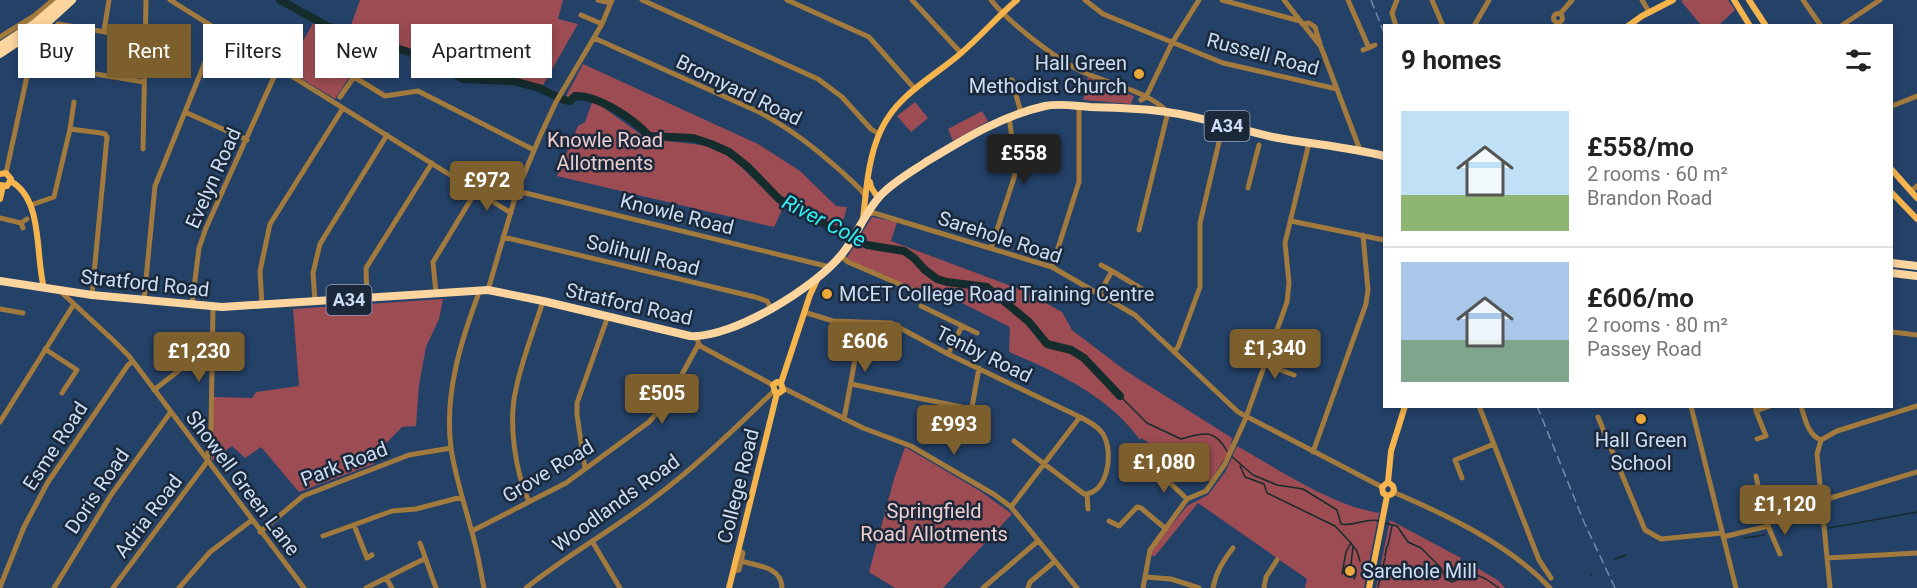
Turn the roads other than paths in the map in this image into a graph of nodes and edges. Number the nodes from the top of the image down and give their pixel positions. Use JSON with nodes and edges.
{"nodes":[{"id":1,"x":53,"y":0,"type":"edge"},
{"id":2,"x":63,"y":0,"type":"edge"},
{"id":3,"x":72,"y":0,"type":"edge"},
{"id":4,"x":109,"y":0,"type":"edge"},
{"id":5,"x":146,"y":0,"type":"edge"},
{"id":6,"x":170,"y":0,"type":"edge"},
{"id":7,"x":598,"y":0,"type":"edge"},
{"id":8,"x":642,"y":0,"type":"edge"},
{"id":9,"x":787,"y":0,"type":"edge"},
{"id":10,"x":912,"y":0,"type":"edge"},
{"id":11,"x":991,"y":0,"type":"edge"},
{"id":12,"x":1017,"y":0,"type":"edge"},
{"id":13,"x":1085,"y":0,"type":"edge"},
{"id":14,"x":1199,"y":0,"type":"edge"},
{"id":15,"x":1222,"y":0,"type":"edge"},
{"id":16,"x":1284,"y":0,"type":"edge"},
{"id":17,"x":1348,"y":0,"type":"edge"},
{"id":18,"x":1397,"y":0,"type":"edge"},
{"id":19,"x":1432,"y":0,"type":"edge"},
{"id":20,"x":1489,"y":0,"type":"edge"},
{"id":21,"x":1572,"y":0,"type":"edge"},
{"id":22,"x":1642,"y":0,"type":"edge"},
{"id":23,"x":1673,"y":0,"type":"edge"},
{"id":24,"x":1734,"y":0,"type":"edge"},
{"id":25,"x":1749,"y":0,"type":"edge"},
{"id":26,"x":1803,"y":0,"type":"edge"},
{"id":27,"x":1880,"y":0,"type":"edge"},
{"id":28,"x":611,"y":2,"type":"edge"},
{"id":29,"x":1649,"y":12,"type":"junction"},
{"id":30,"x":1002,"y":13,"type":"junction"},
{"id":31,"x":581,"y":15,"type":"dead end"},
{"id":32,"x":65,"y":17,"type":"dead end"},
{"id":33,"x":1557,"y":20,"type":"edge"},
{"id":34,"x":1301,"y":22,"type":"junction"},
{"id":35,"x":146,"y":24,"type":"edge"},
{"id":36,"x":208,"y":24,"type":"edge"},
{"id":37,"x":602,"y":24,"type":"junction"},
{"id":38,"x":1395,"y":24,"type":"edge"},
{"id":39,"x":1442,"y":24,"type":"edge"},
{"id":40,"x":1475,"y":24,"type":"edge"},
{"id":41,"x":1631,"y":24,"type":"edge"},
{"id":42,"x":1749,"y":24,"type":"edge"},
{"id":43,"x":1765,"y":24,"type":"edge"},
{"id":44,"x":1820,"y":24,"type":"edge"},
{"id":45,"x":1844,"y":24,"type":"edge"},
{"id":46,"x":104,"y":31,"type":"junction"},
{"id":47,"x":107,"y":32,"type":"edge"},
{"id":48,"x":0,"y":37,"type":"edge"},
{"id":49,"x":594,"y":38,"type":"junction"},
{"id":50,"x":1172,"y":43,"type":"junction"},
{"id":51,"x":0,"y":46,"type":"edge"},
{"id":52,"x":1369,"y":48,"type":"dead end"},
{"id":53,"x":961,"y":53,"type":"junction"},
{"id":54,"x":0,"y":54,"type":"edge"},
{"id":55,"x":203,"y":67,"type":"edge"},
{"id":56,"x":95,"y":74,"type":"edge"},
{"id":57,"x":25,"y":78,"type":"edge"},
{"id":58,"x":144,"y":78,"type":"edge"},
{"id":59,"x":274,"y":78,"type":"edge"},
{"id":60,"x":294,"y":78,"type":"edge"},
{"id":61,"x":1007,"y":81,"type":"dead end"},
{"id":62,"x":144,"y":82,"type":"junction"},
{"id":63,"x":914,"y":88,"type":"junction"},
{"id":64,"x":1337,"y":89,"type":"junction"},
{"id":65,"x":1917,"y":96,"type":"edge"},
{"id":66,"x":340,"y":97,"type":"dead end"},
{"id":67,"x":74,"y":102,"type":"dead end"},
{"id":68,"x":1144,"y":103,"type":"junction"},
{"id":69,"x":1078,"y":106,"type":"junction"},
{"id":70,"x":1893,"y":106,"type":"edge"},
{"id":71,"x":343,"y":108,"type":"junction"},
{"id":72,"x":185,"y":112,"type":"junction"},
{"id":73,"x":1168,"y":112,"type":"junction"},
{"id":74,"x":1021,"y":113,"type":"junction"},
{"id":75,"x":1009,"y":117,"type":"junction"},
{"id":76,"x":1223,"y":125,"type":"junction"},
{"id":77,"x":70,"y":129,"type":"junction"},
{"id":78,"x":879,"y":134,"type":"junction"},
{"id":79,"x":387,"y":135,"type":"junction"},
{"id":80,"x":247,"y":140,"type":"junction"},
{"id":81,"x":1309,"y":143,"type":"junction"},
{"id":82,"x":1258,"y":145,"type":"dead end"},
{"id":83,"x":143,"y":149,"type":"dead end"},
{"id":84,"x":534,"y":150,"type":"junction"},
{"id":85,"x":1360,"y":150,"type":"junction"},
{"id":86,"x":1383,"y":156,"type":"edge"},
{"id":87,"x":432,"y":163,"type":"junction"},
{"id":88,"x":1893,"y":171,"type":"edge"},
{"id":89,"x":870,"y":172,"type":"junction"},
{"id":90,"x":3,"y":173,"type":"edge"},
{"id":91,"x":10,"y":181,"type":"junction"},
{"id":92,"x":868,"y":183,"type":"junction"},
{"id":93,"x":1,"y":186,"type":"edge"},
{"id":94,"x":1917,"y":186,"type":"edge"},
{"id":95,"x":858,"y":187,"type":"junction"},
{"id":96,"x":1248,"y":188,"type":"dead end"},
{"id":97,"x":476,"y":191,"type":"junction"},
{"id":98,"x":517,"y":191,"type":"junction"},
{"id":99,"x":1911,"y":191,"type":"junction"},
{"id":100,"x":1893,"y":194,"type":"edge"},
{"id":101,"x":866,"y":197,"type":"junction"},
{"id":102,"x":878,"y":198,"type":"junction"},
{"id":103,"x":1917,"y":198,"type":"edge"},
{"id":104,"x":0,"y":199,"type":"edge"},
{"id":105,"x":31,"y":205,"type":"junction"},
{"id":106,"x":511,"y":213,"type":"junction"},
{"id":107,"x":868,"y":214,"type":"junction"},
{"id":108,"x":0,"y":218,"type":"edge"},
{"id":109,"x":1917,"y":219,"type":"edge"},
{"id":110,"x":1290,"y":221,"type":"junction"},
{"id":111,"x":24,"y":223,"type":"dead end"},
{"id":112,"x":862,"y":224,"type":"junction"},
{"id":113,"x":1140,"y":230,"type":"dead end"},
{"id":114,"x":1363,"y":235,"type":"junction"},
{"id":115,"x":503,"y":237,"type":"junction"},
{"id":116,"x":1383,"y":240,"type":"edge"},
{"id":117,"x":992,"y":248,"type":"junction"},
{"id":118,"x":840,"y":256,"type":"junction"},
{"id":119,"x":1893,"y":263,"type":"edge"},
{"id":120,"x":1101,"y":265,"type":"dead end"},
{"id":121,"x":1917,"y":266,"type":"edge"},
{"id":122,"x":830,"y":267,"type":"junction"},
{"id":123,"x":1052,"y":267,"type":"junction"},
{"id":124,"x":1112,"y":271,"type":"junction"},
{"id":125,"x":1893,"y":273,"type":"edge"},
{"id":126,"x":1917,"y":276,"type":"edge"},
{"id":127,"x":819,"y":277,"type":"junction"},
{"id":128,"x":0,"y":281,"type":"edge"},
{"id":129,"x":44,"y":288,"type":"junction"},
{"id":130,"x":1142,"y":289,"type":"dead end"},
{"id":131,"x":484,"y":290,"type":"junction"},
{"id":132,"x":914,"y":290,"type":"dead end"},
{"id":133,"x":60,"y":291,"type":"junction"},
{"id":134,"x":436,"y":293,"type":"junction"},
{"id":135,"x":1099,"y":294,"type":"junction"},
{"id":136,"x":92,"y":296,"type":"junction"},
{"id":137,"x":367,"y":299,"type":"junction"},
{"id":138,"x":144,"y":300,"type":"junction"},
{"id":139,"x":543,"y":301,"type":"junction"},
{"id":140,"x":315,"y":302,"type":"junction"},
{"id":141,"x":74,"y":304,"type":"junction"},
{"id":142,"x":192,"y":304,"type":"junction"},
{"id":143,"x":262,"y":306,"type":"junction"},
{"id":144,"x":921,"y":306,"type":"dead end"},
{"id":145,"x":213,"y":307,"type":"junction"},
{"id":146,"x":771,"y":308,"type":"junction"},
{"id":147,"x":0,"y":309,"type":"edge"},
{"id":148,"x":945,"y":310,"type":"dead end"},
{"id":149,"x":804,"y":312,"type":"junction"},
{"id":150,"x":23,"y":313,"type":"dead end"},
{"id":151,"x":608,"y":316,"type":"junction"},
{"id":152,"x":942,"y":316,"type":"junction"},
{"id":153,"x":862,"y":322,"type":"junction"},
{"id":154,"x":962,"y":326,"type":"junction"},
{"id":155,"x":1893,"y":332,"type":"edge"},
{"id":156,"x":977,"y":333,"type":"dead end"},
{"id":157,"x":1917,"y":335,"type":"edge"},
{"id":158,"x":697,"y":341,"type":"junction"},
{"id":159,"x":45,"y":349,"type":"junction"},
{"id":160,"x":1174,"y":352,"type":"junction"},
{"id":161,"x":948,"y":354,"type":"junction"},
{"id":162,"x":132,"y":362,"type":"junction"},
{"id":163,"x":1265,"y":364,"type":"junction"},
{"id":164,"x":211,"y":368,"type":"junction"},
{"id":165,"x":979,"y":368,"type":"junction"},
{"id":166,"x":1293,"y":375,"type":"dead end"},
{"id":167,"x":851,"y":384,"type":"junction"},
{"id":168,"x":778,"y":388,"type":"junction"},
{"id":169,"x":154,"y":390,"type":"junction"},
{"id":170,"x":62,"y":393,"type":"dead end"},
{"id":171,"x":1917,"y":406,"type":"edge"},
{"id":172,"x":1404,"y":408,"type":"edge"},
{"id":173,"x":1480,"y":408,"type":"edge"},
{"id":174,"x":1691,"y":408,"type":"edge"},
{"id":175,"x":1802,"y":408,"type":"edge"},
{"id":176,"x":971,"y":409,"type":"junction"},
{"id":177,"x":1756,"y":409,"type":"edge"},
{"id":178,"x":170,"y":413,"type":"junction"},
{"id":179,"x":1245,"y":416,"type":"junction"},
{"id":180,"x":1080,"y":417,"type":"junction"},
{"id":181,"x":1598,"y":417,"type":"dead end"},
{"id":182,"x":844,"y":419,"type":"junction"},
{"id":183,"x":0,"y":422,"type":"edge"},
{"id":184,"x":967,"y":435,"type":"dead end"},
{"id":185,"x":1757,"y":439,"type":"dead end"},
{"id":186,"x":1821,"y":440,"type":"junction"},
{"id":187,"x":1014,"y":441,"type":"dead end"},
{"id":188,"x":1494,"y":444,"type":"junction"},
{"id":189,"x":209,"y":448,"type":"junction"},
{"id":190,"x":451,"y":448,"type":"junction"},
{"id":191,"x":200,"y":452,"type":"junction"},
{"id":192,"x":1313,"y":452,"type":"junction"},
{"id":193,"x":1455,"y":460,"type":"junction"},
{"id":194,"x":207,"y":462,"type":"junction"},
{"id":195,"x":1448,"y":462,"type":"dead end"},
{"id":196,"x":1044,"y":465,"type":"junction"},
{"id":197,"x":585,"y":469,"type":"junction"},
{"id":198,"x":1917,"y":472,"type":"edge"},
{"id":199,"x":1152,"y":474,"type":"dead end"},
{"id":200,"x":1462,"y":478,"type":"dead end"},
{"id":201,"x":1758,"y":478,"type":"dead end"},
{"id":202,"x":1385,"y":484,"type":"junction"},
{"id":203,"x":1088,"y":494,"type":"junction"},
{"id":204,"x":1390,"y":494,"type":"junction"},
{"id":205,"x":462,"y":497,"type":"junction"},
{"id":206,"x":1187,"y":499,"type":"junction"},
{"id":207,"x":1821,"y":501,"type":"junction"},
{"id":208,"x":529,"y":502,"type":"junction"},
{"id":209,"x":1011,"y":507,"type":"junction"},
{"id":210,"x":1088,"y":509,"type":"dead end"},
{"id":211,"x":252,"y":520,"type":"junction"},
{"id":212,"x":1109,"y":521,"type":"dead end"},
{"id":213,"x":354,"y":525,"type":"junction"},
{"id":214,"x":1768,"y":526,"type":"junction"},
{"id":215,"x":1166,"y":529,"type":"junction"},
{"id":216,"x":472,"y":531,"type":"junction"},
{"id":217,"x":260,"y":532,"type":"junction"},
{"id":218,"x":1723,"y":535,"type":"junction"},
{"id":219,"x":323,"y":537,"type":"dead end"},
{"id":220,"x":592,"y":541,"type":"junction"},
{"id":221,"x":1038,"y":541,"type":"junction"},
{"id":222,"x":420,"y":543,"type":"dead end"},
{"id":223,"x":1233,"y":548,"type":"dead end"},
{"id":224,"x":739,"y":550,"type":"junction"},
{"id":225,"x":1917,"y":553,"type":"edge"},
{"id":226,"x":1780,"y":554,"type":"dead end"},
{"id":227,"x":372,"y":555,"type":"dead end"},
{"id":228,"x":1827,"y":558,"type":"junction"},
{"id":229,"x":426,"y":560,"type":"junction"},
{"id":230,"x":1277,"y":560,"type":"dead end"},
{"id":231,"x":1539,"y":560,"type":"junction"},
{"id":232,"x":741,"y":561,"type":"junction"},
{"id":233,"x":1054,"y":562,"type":"junction"},
{"id":234,"x":1531,"y":569,"type":"junction"},
{"id":235,"x":734,"y":571,"type":"junction"},
{"id":236,"x":1146,"y":577,"type":"junction"},
{"id":237,"x":386,"y":578,"type":"junction"},
{"id":238,"x":1551,"y":578,"type":"dead end"},
{"id":239,"x":0,"y":587,"type":"edge"},
{"id":240,"x":54,"y":588,"type":"edge"},
{"id":241,"x":113,"y":588,"type":"edge"},
{"id":242,"x":179,"y":588,"type":"edge"},
{"id":243,"x":304,"y":588,"type":"edge"},
{"id":244,"x":366,"y":588,"type":"edge"},
{"id":245,"x":392,"y":588,"type":"edge"},
{"id":246,"x":436,"y":588,"type":"edge"},
{"id":247,"x":484,"y":588,"type":"edge"},
{"id":248,"x":526,"y":588,"type":"edge"},
{"id":249,"x":620,"y":588,"type":"edge"},
{"id":250,"x":729,"y":588,"type":"edge"},
{"id":251,"x":782,"y":588,"type":"edge"},
{"id":252,"x":983,"y":588,"type":"edge"},
{"id":253,"x":1028,"y":588,"type":"edge"},
{"id":254,"x":1077,"y":588,"type":"edge"},
{"id":255,"x":1143,"y":588,"type":"edge"},
{"id":256,"x":1199,"y":588,"type":"edge"},
{"id":257,"x":1214,"y":588,"type":"edge"},
{"id":258,"x":1264,"y":588,"type":"edge"},
{"id":259,"x":1370,"y":588,"type":"edge"},
{"id":260,"x":1550,"y":588,"type":"edge"},
{"id":261,"x":1736,"y":588,"type":"edge"},
{"id":262,"x":1830,"y":588,"type":"edge"}],
"edges":[{"from":1,"to":48,"type":"street"},
{"from":2,"to":51,"type":"highway"},
{"from":3,"to":54,"type":"highway"},
{"from":4,"to":46,"type":"street"},
{"from":5,"to":35,"type":"street"},
{"from":6,"to":36,"type":"street"},
{"from":7,"to":28,"type":"street"},
{"from":8,"to":78,"type":"street"},
{"from":9,"to":63,"type":"street"},
{"from":10,"to":53,"type":"street"},
{"from":11,"to":30,"type":"street"},
{"from":12,"to":30,"type":"main road"},
{"from":13,"to":50,"type":"street","name":"Russell Road"},
{"from":14,"to":50,"type":"street"},
{"from":15,"to":34,"type":"street"},
{"from":16,"to":34,"type":"street"},
{"from":17,"to":52,"type":"street"},
{"from":18,"to":38,"type":"street"},
{"from":19,"to":39,"type":"street"},
{"from":20,"to":40,"type":"street"},
{"from":21,"to":33,"type":"street"},
{"from":22,"to":29,"type":"street"},
{"from":23,"to":29,"type":"main road"},
{"from":24,"to":42,"type":"main road"},
{"from":25,"to":43,"type":"main road"},
{"from":26,"to":44,"type":"street"},
{"from":27,"to":45,"type":"street"},
{"from":28,"to":37,"type":"street"},
{"from":29,"to":41,"type":"main road"},
{"from":30,"to":53,"type":"main road"},
{"from":30,"to":68,"type":"street"},
{"from":31,"to":37,"type":"street"},
{"from":32,"to":46,"type":"street"},
{"from":34,"to":64,"type":"street"},
{"from":37,"to":49,"type":"street"},
{"from":46,"to":47,"type":"street"},
{"from":49,"to":84,"type":"street"},
{"from":49,"to":95,"type":"street","name":"Bromyard Road"},
{"from":50,"to":64,"type":"street","name":"Russell Road"},
{"from":50,"to":68,"type":"street"},
{"from":53,"to":63,"type":"main road"},
{"from":55,"to":72,"type":"street"},
{"from":56,"to":62,"type":"street"},
{"from":57,"to":90,"type":"street"},
{"from":58,"to":62,"type":"street"},
{"from":59,"to":80,"type":"street","name":"Evelyn Road"},
{"from":60,"to":71,"type":"street"},
{"from":61,"to":74,"type":"street"},
{"from":62,"to":83,"type":"street"},
{"from":63,"to":78,"type":"main road"},
{"from":64,"to":85,"type":"street"},
{"from":65,"to":70,"type":"street"},
{"from":66,"to":84,"type":"street"},
{"from":67,"to":77,"type":"street"},
{"from":68,"to":69,"type":"highway","name":"Stratford Road","number":"A34"},
{"from":68,"to":73,"type":"highway","name":"Stratford Road","number":"A34"},
{"from":68,"to":73,"type":"street"},
{"from":69,"to":74,"type":"highway","name":"Stratford Road","number":"A34"},
{"from":69,"to":123,"type":"street"},
{"from":71,"to":79,"type":"street"},
{"from":71,"to":143,"type":"street"},
{"from":72,"to":80,"type":"street"},
{"from":72,"to":138,"type":"street"},
{"from":73,"to":76,"type":"highway","name":"Stratford Road","number":"A34"},
{"from":73,"to":113,"type":"street"},
{"from":74,"to":75,"type":"highway","name":"Stratford Road","number":"A34"},
{"from":75,"to":102,"type":"highway","name":"Stratford Road","number":"A34"},
{"from":75,"to":117,"type":"street"},
{"from":76,"to":81,"type":"highway","name":"Stratford Road","number":"A34"},
{"from":76,"to":160,"type":"street"},
{"from":77,"to":105,"type":"street"},
{"from":77,"to":136,"type":"street"},
{"from":78,"to":89,"type":"main road"},
{"from":79,"to":87,"type":"street"},
{"from":79,"to":140,"type":"street"},
{"from":80,"to":142,"type":"street","name":"Evelyn Road"},
{"from":81,"to":85,"type":"highway","name":"Stratford Road","number":"A34"},
{"from":81,"to":110,"type":"street"},
{"from":82,"to":96,"type":"street"},
{"from":84,"to":98,"type":"street"},
{"from":85,"to":86,"type":"highway","name":"Stratford Road","number":"A34"},
{"from":87,"to":97,"type":"street"},
{"from":87,"to":137,"type":"street"},
{"from":88,"to":99,"type":"main road"},
{"from":89,"to":92,"type":"main road"},
{"from":89,"to":102,"type":"main road"},
{"from":90,"to":91,"type":"main road"},
{"from":91,"to":93,"type":"main road"},
{"from":91,"to":105,"type":"main road"},
{"from":92,"to":95,"type":"street"},
{"from":92,"to":101,"type":"main road"},
{"from":93,"to":104,"type":"main road"},
{"from":94,"to":99,"type":"street"},
{"from":95,"to":101,"type":"street","name":"Bromyard Road"},
{"from":97,"to":106,"type":"street"},
{"from":97,"to":134,"type":"street"},
{"from":98,"to":106,"type":"street"},
{"from":98,"to":122,"type":"street","name":"Knowle Road"},
{"from":99,"to":103,"type":"main road"},
{"from":100,"to":109,"type":"main road"},
{"from":101,"to":112,"type":"main road"},
{"from":102,"to":107,"type":"highway","name":"Stratford Road","number":"A34"},
{"from":105,"to":129,"type":"main road"},
{"from":106,"to":115,"type":"street"},
{"from":107,"to":112,"type":"highway","name":"Stratford Road","number":"A34"},
{"from":107,"to":117,"type":"street","name":"Sarehole Road"},
{"from":108,"to":111,"type":"street"},
{"from":110,"to":114,"type":"street"},
{"from":110,"to":163,"type":"street"},
{"from":112,"to":118,"type":"highway","name":"Stratford Road","number":"A34"},
{"from":114,"to":116,"type":"street"},
{"from":114,"to":192,"type":"street"},
{"from":115,"to":131,"type":"street"},
{"from":115,"to":146,"type":"street","name":"Solihull Road"},
{"from":117,"to":123,"type":"street","name":"Sarehole Road"},
{"from":118,"to":122,"type":"highway","name":"Stratford Road","number":"A34"},
{"from":118,"to":132,"type":"street"},
{"from":119,"to":121,"type":"highway"},
{"from":120,"to":124,"type":"street"},
{"from":122,"to":127,"type":"highway","name":"Stratford Road","number":"A34"},
{"from":123,"to":135,"type":"street","name":"Sarehole Road"},
{"from":124,"to":130,"type":"street"},
{"from":124,"to":135,"type":"street"},
{"from":125,"to":126,"type":"highway"},
{"from":127,"to":146,"type":"highway","name":"Stratford Road","number":"A34"},
{"from":127,"to":149,"type":"main road","name":"College Road"},
{"from":128,"to":129,"type":"highway","name":"Stratford Road","number":"A34"},
{"from":129,"to":133,"type":"highway","name":"Stratford Road","number":"A34"},
{"from":131,"to":134,"type":"highway","name":"Stratford Road","number":"A34"},
{"from":131,"to":139,"type":"highway","name":"Stratford Road","number":"A34"},
{"from":131,"to":190,"type":"street"},
{"from":133,"to":136,"type":"highway","name":"Stratford Road","number":"A34"},
{"from":133,"to":141,"type":"street","name":"Showell Green Lane"},
{"from":134,"to":137,"type":"highway","name":"Stratford Road","number":"A34"},
{"from":135,"to":160,"type":"street","name":"Sarehole Road"},
{"from":136,"to":138,"type":"highway","name":"Stratford Road","number":"A34"},
{"from":137,"to":140,"type":"highway","name":"Stratford Road","number":"A34"},
{"from":138,"to":142,"type":"highway","name":"Stratford Road","number":"A34"},
{"from":139,"to":151,"type":"highway","name":"Stratford Road","number":"A34"},
{"from":139,"to":208,"type":"street"},
{"from":140,"to":143,"type":"highway","name":"Stratford Road","number":"A34"},
{"from":141,"to":159,"type":"street"},
{"from":141,"to":162,"type":"street","name":"Showell Green Lane"},
{"from":142,"to":145,"type":"highway","name":"Stratford Road","number":"A34"},
{"from":143,"to":145,"type":"highway","name":"Stratford Road","number":"A34"},
{"from":144,"to":152,"type":"street"},
{"from":145,"to":164,"type":"street"},
{"from":146,"to":158,"type":"highway","name":"Stratford Road","number":"A34"},
{"from":147,"to":150,"type":"street"},
{"from":148,"to":152,"type":"street"},
{"from":149,"to":153,"type":"street","name":"Tenby Road"},
{"from":149,"to":168,"type":"main road","name":"College Road"},
{"from":151,"to":158,"type":"highway","name":"Stratford Road","number":"A34"},
{"from":151,"to":197,"type":"street"},
{"from":152,"to":154,"type":"street"},
{"from":153,"to":161,"type":"street","name":"Tenby Road"},
{"from":153,"to":167,"type":"street"},
{"from":154,"to":156,"type":"street"},
{"from":154,"to":161,"type":"street"},
{"from":155,"to":157,"type":"street"},
{"from":158,"to":168,"type":"street"},
{"from":158,"to":197,"type":"street","name":"Grove Road"},
{"from":159,"to":170,"type":"street"},
{"from":159,"to":183,"type":"street"},
{"from":160,"to":179,"type":"street","name":"Sarehole Road"},
{"from":161,"to":165,"type":"street","name":"Tenby Road"},
{"from":162,"to":169,"type":"street","name":"Showell Green Lane"},
{"from":162,"to":239,"type":"street","name":"Esme Road"},
{"from":163,"to":166,"type":"street"},
{"from":163,"to":179,"type":"street"},
{"from":164,"to":169,"type":"street"},
{"from":164,"to":189,"type":"street"},
{"from":165,"to":176,"type":"street"},
{"from":165,"to":180,"type":"street","name":"Tenby Road"},
{"from":167,"to":176,"type":"street"},
{"from":167,"to":182,"type":"street"},
{"from":168,"to":182,"type":"street"},
{"from":168,"to":220,"type":"street","name":"Woodlands Road"},
{"from":168,"to":224,"type":"main road","name":"College Road"},
{"from":169,"to":178,"type":"street","name":"Showell Green Lane"},
{"from":171,"to":186,"type":"street"},
{"from":172,"to":202,"type":"main road"},
{"from":173,"to":188,"type":"street"},
{"from":174,"to":218,"type":"street"},
{"from":175,"to":186,"type":"street"},
{"from":176,"to":184,"type":"street"},
{"from":177,"to":185,"type":"street"},
{"from":178,"to":191,"type":"street","name":"Showell Green Lane"},
{"from":178,"to":240,"type":"street","name":"Doris Road"},
{"from":179,"to":192,"type":"street","name":"Sarehole Road"},
{"from":179,"to":206,"type":"street"},
{"from":180,"to":196,"type":"street"},
{"from":180,"to":203,"type":"street","name":"Tenby Road"},
{"from":181,"to":218,"type":"street"},
{"from":182,"to":209,"type":"street"},
{"from":186,"to":207,"type":"street"},
{"from":187,"to":196,"type":"street"},
{"from":188,"to":193,"type":"street"},
{"from":188,"to":231,"type":"street"},
{"from":189,"to":191,"type":"street"},
{"from":189,"to":194,"type":"street"},
{"from":190,"to":205,"type":"street"},
{"from":190,"to":217,"type":"street","name":"Park Road"},
{"from":191,"to":194,"type":"street","name":"Showell Green Lane"},
{"from":192,"to":202,"type":"street","name":"Sarehole Road"},
{"from":193,"to":195,"type":"street"},
{"from":193,"to":200,"type":"street"},
{"from":194,"to":211,"type":"street","name":"Showell Green Lane"},
{"from":194,"to":241,"type":"street","name":"Adria Road"},
{"from":196,"to":203,"type":"street"},
{"from":196,"to":209,"type":"street"},
{"from":197,"to":208,"type":"street","name":"Grove Road"},
{"from":198,"to":207,"type":"street"},
{"from":199,"to":206,"type":"street"},
{"from":201,"to":214,"type":"street"},
{"from":202,"to":204,"type":"main road"},
{"from":202,"to":204,"type":"main road"},
{"from":203,"to":210,"type":"street"},
{"from":204,"to":234,"type":"street"},
{"from":204,"to":259,"type":"main road"},
{"from":205,"to":213,"type":"street"},
{"from":205,"to":216,"type":"street"},
{"from":206,"to":215,"type":"street"},
{"from":207,"to":228,"type":"street"},
{"from":208,"to":216,"type":"street","name":"Grove Road"},
{"from":209,"to":221,"type":"street"},
{"from":211,"to":217,"type":"street","name":"Showell Green Lane"},
{"from":211,"to":242,"type":"street"},
{"from":212,"to":215,"type":"street"},
{"from":213,"to":219,"type":"street"},
{"from":213,"to":227,"type":"street"},
{"from":214,"to":218,"type":"street"},
{"from":214,"to":226,"type":"street"},
{"from":215,"to":236,"type":"street"},
{"from":216,"to":247,"type":"street"},
{"from":217,"to":243,"type":"street","name":"Showell Green Lane"},
{"from":218,"to":261,"type":"street"},
{"from":220,"to":248,"type":"street","name":"Woodlands Road"},
{"from":220,"to":249,"type":"street"},
{"from":221,"to":233,"type":"street"},
{"from":221,"to":252,"type":"street"},
{"from":222,"to":229,"type":"street"},
{"from":223,"to":257,"type":"street"},
{"from":224,"to":232,"type":"street"},
{"from":224,"to":235,"type":"main road","name":"College Road"},
{"from":225,"to":228,"type":"street"},
{"from":228,"to":262,"type":"street"},
{"from":229,"to":237,"type":"street"},
{"from":229,"to":246,"type":"street"},
{"from":230,"to":258,"type":"street"},
{"from":231,"to":234,"type":"street"},
{"from":231,"to":238,"type":"street"},
{"from":232,"to":235,"type":"street"},
{"from":232,"to":251,"type":"street"},
{"from":233,"to":253,"type":"street"},
{"from":233,"to":254,"type":"street"},
{"from":234,"to":260,"type":"street"},
{"from":235,"to":250,"type":"main road","name":"College Road"},
{"from":236,"to":255,"type":"street"},
{"from":236,"to":256,"type":"street"},
{"from":237,"to":244,"type":"street"},
{"from":237,"to":245,"type":"street"}]}
